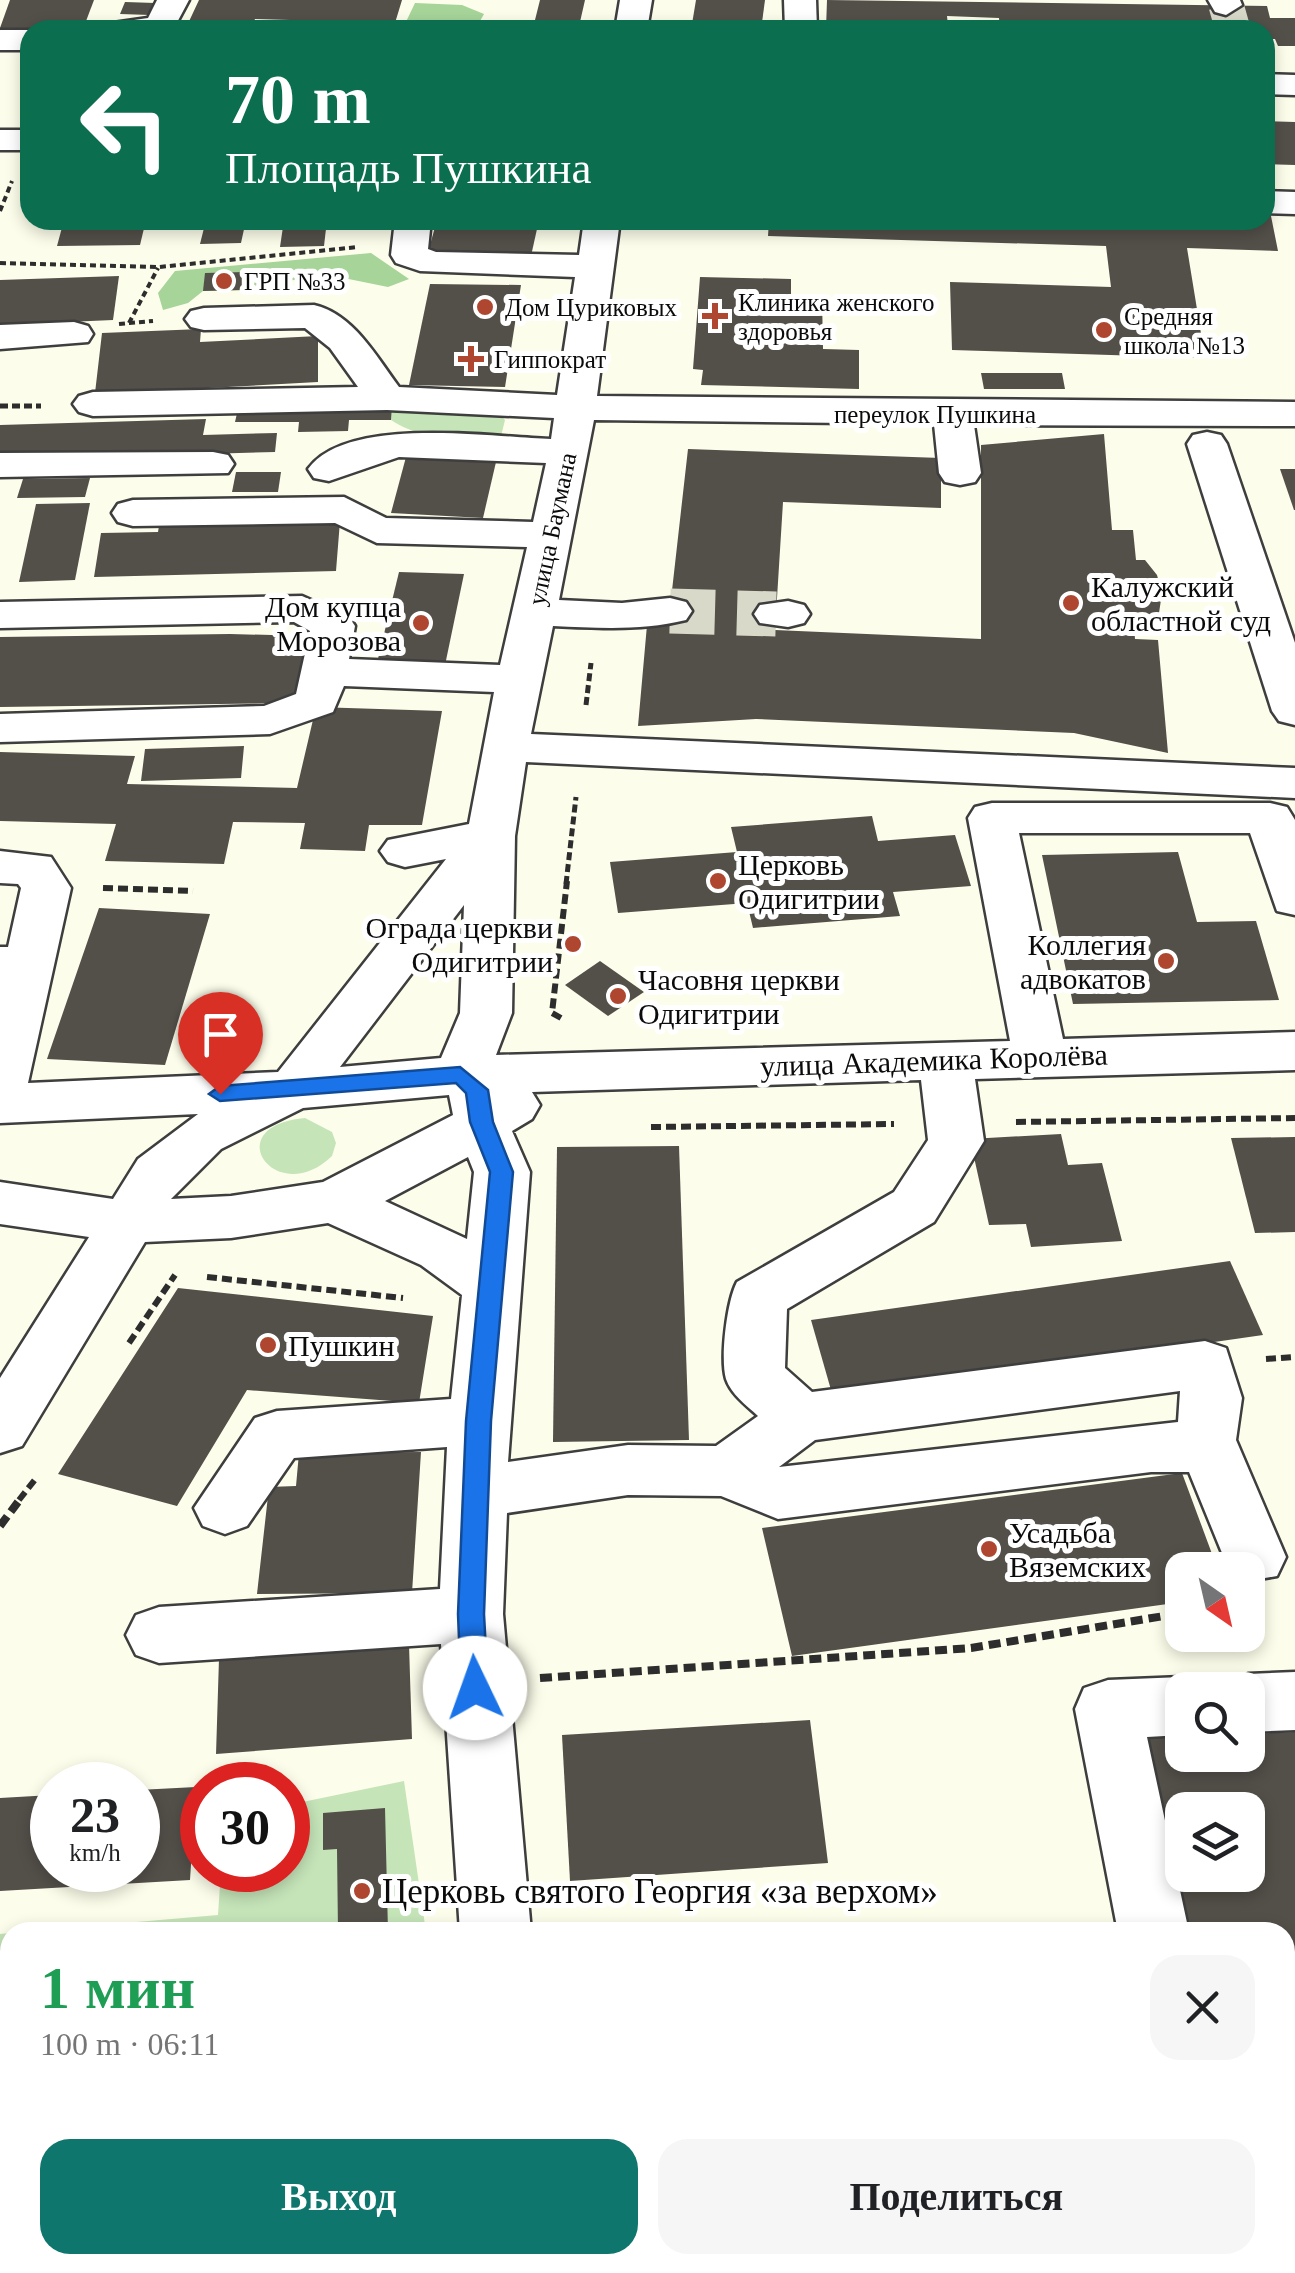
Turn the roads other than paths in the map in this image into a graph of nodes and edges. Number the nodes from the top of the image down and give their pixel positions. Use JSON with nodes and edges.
{"nodes":[{"id":1,"x":112,"y":16,"type":"edge"},
{"id":2,"x":164,"y":19,"type":"edge"},
{"id":3,"x":600,"y":230,"type":"edge"},
{"id":4,"x":412,"y":231,"type":"edge"},
{"id":5,"x":594,"y":266,"type":"junction"},
{"id":6,"x":204,"y":319,"type":"dead end"},
{"id":7,"x":74,"y":334,"type":"dead end"},
{"id":8,"x":0,"y":337,"type":"edge"},
{"id":9,"x":387,"y":398,"type":"junction"},
{"id":10,"x":92,"y":404,"type":"dead end"},
{"id":11,"x":575,"y":408,"type":"junction"},
{"id":12,"x":1295,"y":414,"type":"edge"},
{"id":13,"x":953,"y":416,"type":"junction"},
{"id":14,"x":1207,"y":444,"type":"dead end"},
{"id":15,"x":569,"y":452,"type":"junction"},
{"id":16,"x":213,"y":464,"type":"dead end"},
{"id":17,"x":0,"y":465,"type":"edge"},
{"id":18,"x":330,"y":469,"type":"dead end"},
{"id":19,"x":960,"y":472,"type":"dead end"},
{"id":20,"x":133,"y":513,"type":"dead end"},
{"id":21,"x":549,"y":535,"type":"junction"},
{"id":22,"x":670,"y":611,"type":"tunnel mouth"},
{"id":23,"x":534,"y":612,"type":"junction"},
{"id":24,"x":0,"y":615,"type":"edge"},
{"id":25,"x":324,"y":672,"type":"junction"},
{"id":26,"x":521,"y":678,"type":"junction"},
{"id":27,"x":1295,"y":711,"type":"edge"},
{"id":28,"x":0,"y":728,"type":"edge"},
{"id":29,"x":505,"y":747,"type":"junction"},
{"id":30,"x":1295,"y":783,"type":"edge"},
{"id":31,"x":491,"y":836,"type":"junction"},
{"id":32,"x":405,"y":851,"type":"dead end"},
{"id":33,"x":0,"y":867,"type":"edge"},
{"id":34,"x":1295,"y":899,"type":"edge"},
{"id":35,"x":15,"y":965,"type":"edge"},
{"id":36,"x":1295,"y":1051,"type":"edge"},
{"id":37,"x":1040,"y":1056,"type":"junction"},
{"id":38,"x":945,"y":1060,"type":"junction"},
{"id":39,"x":0,"y":1089,"type":"edge"},
{"id":40,"x":293,"y":1090,"type":"junction"},
{"id":41,"x":471,"y":1099,"type":"junction"},
{"id":42,"x":0,"y":1104,"type":"edge"},
{"id":43,"x":202,"y":1135,"type":"junction"},
{"id":44,"x":332,"y":1201,"type":"junction"},
{"id":45,"x":0,"y":1203,"type":"edge"},
{"id":46,"x":232,"y":1217,"type":"junction"},
{"id":47,"x":126,"y":1222,"type":"junction"},
{"id":48,"x":491,"y":1286,"type":"junction"},
{"id":49,"x":800,"y":1418,"type":"junction"},
{"id":50,"x":479,"y":1421,"type":"junction"},
{"id":51,"x":0,"y":1428,"type":"edge"},
{"id":52,"x":1204,"y":1446,"type":"junction"},
{"id":53,"x":727,"y":1471,"type":"junction"},
{"id":54,"x":477,"y":1495,"type":"junction"},
{"id":55,"x":225,"y":1508,"type":"dead end"},
{"id":56,"x":1252,"y":1552,"type":"edge"},
{"id":57,"x":471,"y":1614,"type":"junction"},
{"id":58,"x":159,"y":1635,"type":"dead end"},
{"id":59,"x":1295,"y":1701,"type":"edge"},
{"id":60,"x":1265,"y":1702,"type":"edge"},
{"id":61,"x":1165,"y":1706,"type":"edge"},
{"id":62,"x":495,"y":1922,"type":"edge"},
{"id":63,"x":1151,"y":1922,"type":"edge"}],
"edges":[{"from":1,"to":2,"type":"street"},
{"from":3,"to":5,"type":"street","name":"улица Баумана"},
{"from":4,"to":5,"type":"street"},
{"from":5,"to":11,"type":"street","name":"улица Баумана"},
{"from":6,"to":9,"type":"street"},
{"from":7,"to":8,"type":"street"},
{"from":9,"to":10,"type":"street","name":"переулок Пушкина"},
{"from":9,"to":11,"type":"street","name":"переулок Пушкина"},
{"from":11,"to":13,"type":"street","name":"переулок Пушкина"},
{"from":11,"to":15,"type":"street","name":"улица Баумана"},
{"from":12,"to":13,"type":"street","name":"переулок Пушкина"},
{"from":13,"to":19,"type":"street"},
{"from":14,"to":27,"type":"street"},
{"from":15,"to":18,"type":"street"},
{"from":15,"to":21,"type":"street","name":"улица Баумана"},
{"from":16,"to":17,"type":"street"},
{"from":20,"to":21,"type":"street"},
{"from":21,"to":23,"type":"street","name":"улица Баумана"},
{"from":22,"to":23,"type":"street"},
{"from":23,"to":26,"type":"street","name":"улица Баумана"},
{"from":24,"to":25,"type":"street"},
{"from":25,"to":26,"type":"street"},
{"from":25,"to":28,"type":"street"},
{"from":26,"to":29,"type":"street","name":"улица Баумана"},
{"from":29,"to":30,"type":"street"},
{"from":29,"to":31,"type":"street","name":"улица Баумана"},
{"from":31,"to":32,"type":"street"},
{"from":31,"to":40,"type":"street","name":"улица Баумана"},
{"from":31,"to":41,"type":"street","name":"улица Баумана"},
{"from":33,"to":35,"type":"street"},
{"from":34,"to":37,"type":"street"},
{"from":35,"to":39,"type":"street"},
{"from":36,"to":37,"type":"street","name":"улица Академика Королёва"},
{"from":37,"to":38,"type":"street","name":"улица Академика Королёва"},
{"from":38,"to":41,"type":"street","name":"улица Академика Королёва"},
{"from":38,"to":49,"type":"street"},
{"from":40,"to":41,"type":"street"},
{"from":40,"to":42,"type":"street"},
{"from":40,"to":43,"type":"street"},
{"from":41,"to":44,"type":"street","name":"улица Академика Королёва"},
{"from":41,"to":48,"type":"street"},
{"from":43,"to":46,"type":"street"},
{"from":43,"to":47,"type":"street"},
{"from":44,"to":46,"type":"street","name":"улица Академика Королёва"},
{"from":44,"to":48,"type":"street"},
{"from":45,"to":47,"type":"street","name":"улица Академика Королёва"},
{"from":46,"to":47,"type":"street","name":"улица Академика Королёва"},
{"from":47,"to":51,"type":"street"},
{"from":48,"to":50,"type":"street"},
{"from":49,"to":52,"type":"street"},
{"from":49,"to":53,"type":"street"},
{"from":50,"to":54,"type":"street"},
{"from":50,"to":55,"type":"street"},
{"from":52,"to":53,"type":"street"},
{"from":52,"to":56,"type":"street"},
{"from":53,"to":54,"type":"street"},
{"from":54,"to":57,"type":"street"},
{"from":57,"to":58,"type":"street"},
{"from":57,"to":62,"type":"street"},
{"from":59,"to":60,"type":"street"},
{"from":61,"to":63,"type":"street"}]}
